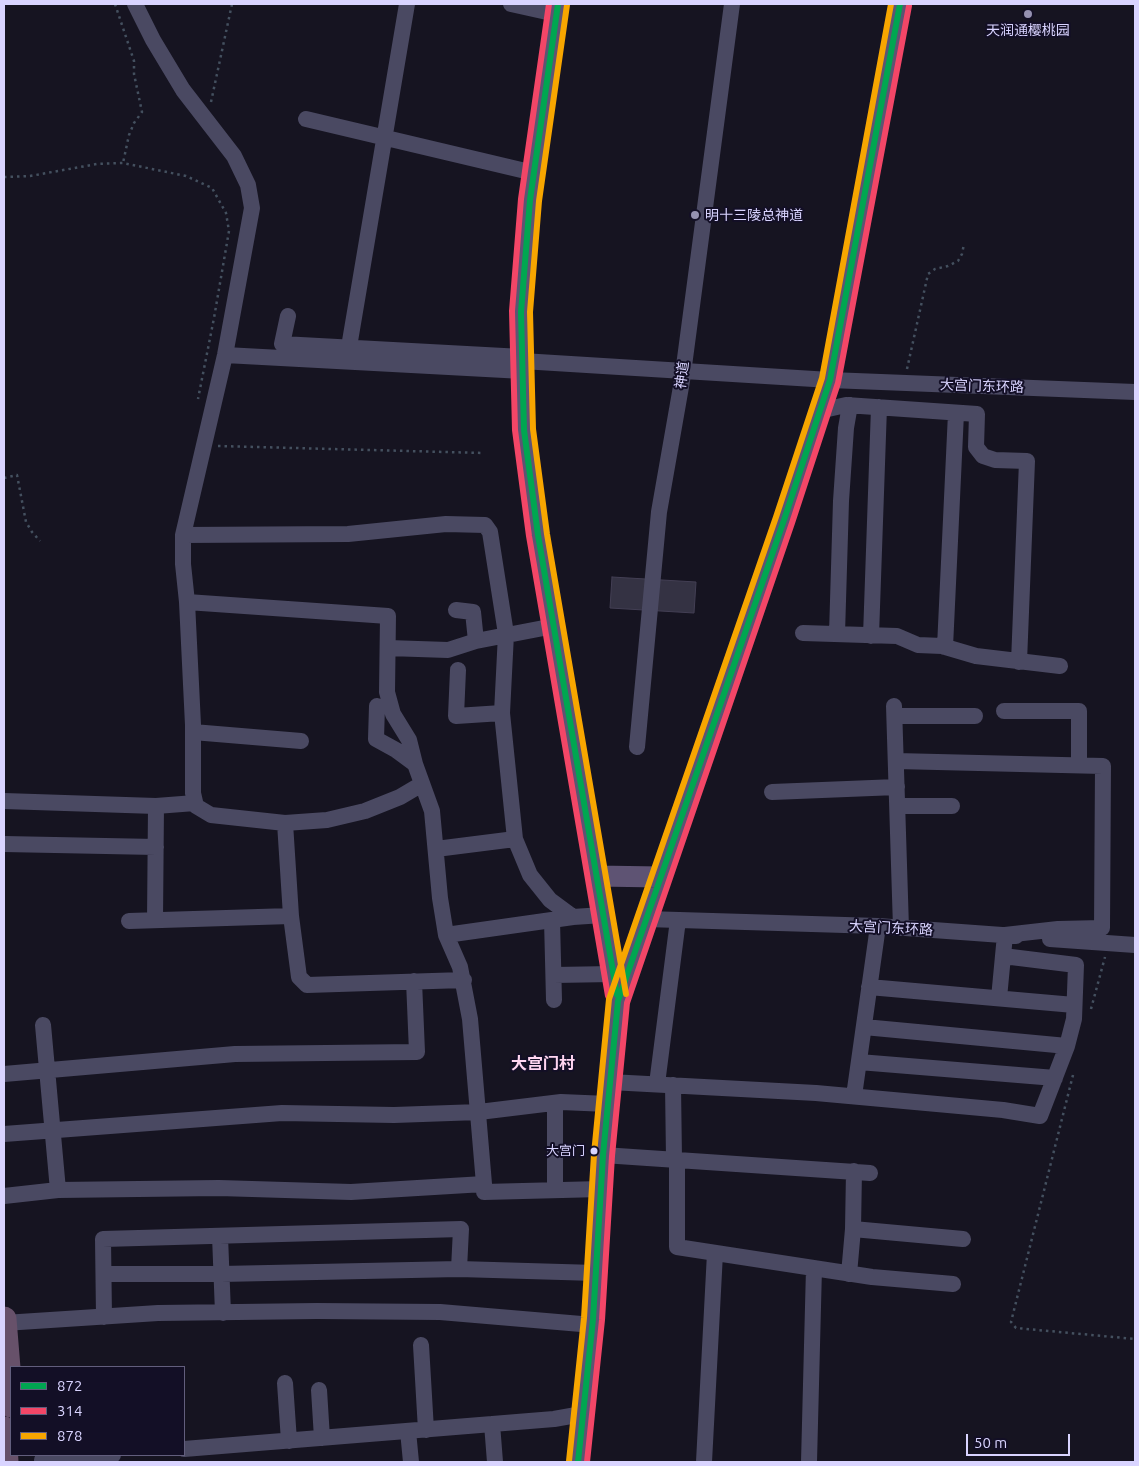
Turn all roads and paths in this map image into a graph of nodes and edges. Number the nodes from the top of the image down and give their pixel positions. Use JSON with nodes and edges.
{"nodes":[{"id":1,"x":115,"y":4,"type":"edge"},
{"id":2,"x":135,"y":4,"type":"edge"},
{"id":3,"x":232,"y":4,"type":"edge"},
{"id":4,"x":406,"y":4,"type":"edge"},
{"id":5,"x":511,"y":4,"type":"edge"},
{"id":6,"x":732,"y":4,"type":"edge"},
{"id":7,"x":900,"y":4,"type":"edge"},
{"id":8,"x":557,"y":9,"type":"edge"},
{"id":9,"x":306,"y":119,"type":"dead end"},
{"id":10,"x":207,"y":120,"type":"junction"},
{"id":11,"x":384,"y":138,"type":"junction"},
{"id":12,"x":123,"y":163,"type":"junction"},
{"id":13,"x":534,"y":173,"type":"junction"},
{"id":14,"x":4,"y":177,"type":"edge"},
{"id":15,"x":964,"y":244,"type":"dead end"},
{"id":16,"x":288,"y":316,"type":"dead end"},
{"id":17,"x":349,"y":347,"type":"junction"},
{"id":18,"x":225,"y":355,"type":"junction"},
{"id":19,"x":522,"y":363,"type":"junction"},
{"id":20,"x":683,"y":370,"type":"junction"},
{"id":21,"x":830,"y":380,"type":"junction"},
{"id":22,"x":904,"y":383,"type":"junction"},
{"id":23,"x":979,"y":386,"type":"junction"},
{"id":24,"x":1135,"y":392,"type":"edge"},
{"id":25,"x":197,"y":404,"type":"dead end"},
{"id":26,"x":850,"y":405,"type":"junction"},
{"id":27,"x":879,"y":407,"type":"junction"},
{"id":28,"x":819,"y":411,"type":"junction"},
{"id":29,"x":956,"y":412,"type":"junction"},
{"id":30,"x":977,"y":414,"type":"junction"},
{"id":31,"x":204,"y":446,"type":"junction"},
{"id":32,"x":484,"y":453,"type":"dead end"},
{"id":33,"x":4,"y":478,"type":"edge"},
{"id":34,"x":183,"y":535,"type":"junction"},
{"id":35,"x":40,"y":541,"type":"dead end"},
{"id":36,"x":187,"y":602,"type":"junction"},
{"id":37,"x":456,"y":610,"type":"dead end"},
{"id":38,"x":554,"y":626,"type":"junction"},
{"id":39,"x":803,"y":633,"type":"dead end"},
{"id":40,"x":506,"y":634,"type":"junction"},
{"id":41,"x":837,"y":634,"type":"junction"},
{"id":42,"x":871,"y":636,"type":"junction"},
{"id":43,"x":476,"y":641,"type":"junction"},
{"id":44,"x":945,"y":647,"type":"junction"},
{"id":45,"x":388,"y":648,"type":"junction"},
{"id":46,"x":1019,"y":662,"type":"junction"},
{"id":47,"x":1060,"y":666,"type":"dead end"},
{"id":48,"x":458,"y":670,"type":"dead end"},
{"id":49,"x":377,"y":706,"type":"dead end"},
{"id":50,"x":1004,"y":711,"type":"dead end"},
{"id":51,"x":502,"y":713,"type":"junction"},
{"id":52,"x":974,"y":716,"type":"dead end"},
{"id":53,"x":193,"y":732,"type":"junction"},
{"id":54,"x":301,"y":741,"type":"dead end"},
{"id":55,"x":637,"y":747,"type":"dead end"},
{"id":56,"x":896,"y":761,"type":"junction"},
{"id":57,"x":415,"y":764,"type":"junction"},
{"id":58,"x":1079,"y":765,"type":"junction"},
{"id":59,"x":422,"y":784,"type":"junction"},
{"id":60,"x":897,"y":786,"type":"junction"},
{"id":61,"x":772,"y":792,"type":"dead end"},
{"id":62,"x":4,"y":802,"type":"edge"},
{"id":63,"x":195,"y":803,"type":"junction"},
{"id":64,"x":156,"y":806,"type":"junction"},
{"id":65,"x":898,"y":806,"type":"junction"},
{"id":66,"x":952,"y":806,"type":"dead end"},
{"id":67,"x":286,"y":823,"type":"junction"},
{"id":68,"x":515,"y":839,"type":"junction"},
{"id":69,"x":4,"y":844,"type":"edge"},
{"id":70,"x":156,"y":847,"type":"junction"},
{"id":71,"x":436,"y":849,"type":"junction"},
{"id":72,"x":596,"y":876,"type":"junction"},
{"id":73,"x":660,"y":877,"type":"junction"},
{"id":74,"x":603,"y":915,"type":"junction"},
{"id":75,"x":291,"y":916,"type":"junction"},
{"id":76,"x":573,"y":917,"type":"junction"},
{"id":77,"x":646,"y":919,"type":"junction"},
{"id":78,"x":155,"y":920,"type":"junction"},
{"id":79,"x":552,"y":920,"type":"junction"},
{"id":80,"x":678,"y":920,"type":"junction"},
{"id":81,"x":129,"y":921,"type":"dead end"},
{"id":82,"x":878,"y":926,"type":"junction"},
{"id":83,"x":901,"y":928,"type":"junction"},
{"id":84,"x":446,"y":935,"type":"junction"},
{"id":85,"x":1005,"y":935,"type":"junction"},
{"id":86,"x":1109,"y":943,"type":"junction"},
{"id":87,"x":1135,"y":945,"type":"edge"},
{"id":88,"x":1002,"y":956,"type":"junction"},
{"id":89,"x":613,"y":974,"type":"junction"},
{"id":90,"x":554,"y":975,"type":"junction"},
{"id":91,"x":464,"y":980,"type":"junction"},
{"id":92,"x":414,"y":981,"type":"junction"},
{"id":93,"x":869,"y":987,"type":"junction"},
{"id":94,"x":999,"y":998,"type":"junction"},
{"id":95,"x":554,"y":1000,"type":"dead end"},
{"id":96,"x":618,"y":1001,"type":"junction"},
{"id":97,"x":1074,"y":1005,"type":"junction"},
{"id":98,"x":1089,"y":1015,"type":"dead end"},
{"id":99,"x":43,"y":1025,"type":"dead end"},
{"id":100,"x":864,"y":1028,"type":"junction"},
{"id":101,"x":1067,"y":1046,"type":"junction"},
{"id":102,"x":859,"y":1062,"type":"junction"},
{"id":103,"x":47,"y":1070,"type":"junction"},
{"id":104,"x":1074,"y":1070,"type":"dead end"},
{"id":105,"x":4,"y":1074,"type":"edge"},
{"id":106,"x":1055,"y":1078,"type":"junction"},
{"id":107,"x":610,"y":1082,"type":"junction"},
{"id":108,"x":665,"y":1085,"type":"junction"},
{"id":109,"x":854,"y":1096,"type":"junction"},
{"id":110,"x":555,"y":1103,"type":"junction"},
{"id":111,"x":608,"y":1104,"type":"junction"},
{"id":112,"x":479,"y":1112,"type":"junction"},
{"id":113,"x":52,"y":1129,"type":"junction"},
{"id":114,"x":4,"y":1134,"type":"edge"},
{"id":115,"x":603,"y":1155,"type":"junction"},
{"id":116,"x":676,"y":1159,"type":"junction"},
{"id":117,"x":854,"y":1171,"type":"junction"},
{"id":118,"x":870,"y":1172,"type":"dead end"},
{"id":119,"x":484,"y":1184,"type":"junction"},
{"id":120,"x":601,"y":1189,"type":"junction"},
{"id":121,"x":58,"y":1190,"type":"junction"},
{"id":122,"x":555,"y":1190,"type":"junction"},
{"id":123,"x":4,"y":1196,"type":"edge"},
{"id":124,"x":853,"y":1229,"type":"junction"},
{"id":125,"x":220,"y":1236,"type":"junction"},
{"id":126,"x":963,"y":1239,"type":"dead end"},
{"id":127,"x":715,"y":1253,"type":"junction"},
{"id":128,"x":814,"y":1268,"type":"junction"},
{"id":129,"x":459,"y":1269,"type":"junction"},
{"id":130,"x":596,"y":1273,"type":"junction"},
{"id":131,"x":104,"y":1274,"type":"junction"},
{"id":132,"x":221,"y":1274,"type":"junction"},
{"id":133,"x":849,"y":1274,"type":"junction"},
{"id":134,"x":953,"y":1284,"type":"dead end"},
{"id":135,"x":223,"y":1313,"type":"junction"},
{"id":136,"x":104,"y":1317,"type":"junction"},
{"id":137,"x":4,"y":1321,"type":"edge"},
{"id":138,"x":593,"y":1325,"type":"junction"},
{"id":139,"x":1135,"y":1339,"type":"edge"},
{"id":140,"x":421,"y":1345,"type":"dead end"},
{"id":141,"x":285,"y":1383,"type":"dead end"},
{"id":142,"x":319,"y":1390,"type":"dead end"},
{"id":143,"x":8,"y":1392,"type":"edge"},
{"id":144,"x":582,"y":1414,"type":"junction"},
{"id":145,"x":492,"y":1424,"type":"junction"},
{"id":146,"x":4,"y":1429,"type":"edge"},
{"id":147,"x":426,"y":1430,"type":"junction"},
{"id":148,"x":408,"y":1431,"type":"junction"},
{"id":149,"x":322,"y":1438,"type":"junction"},
{"id":150,"x":289,"y":1441,"type":"junction"},
{"id":151,"x":185,"y":1449,"type":"edge"},
{"id":152,"x":99,"y":1456,"type":"edge"},
{"id":153,"x":42,"y":1460,"type":"dead end"},
{"id":154,"x":6,"y":1462,"type":"edge"},
{"id":155,"x":411,"y":1462,"type":"edge"},
{"id":156,"x":495,"y":1462,"type":"edge"},
{"id":157,"x":578,"y":1462,"type":"edge"},
{"id":158,"x":704,"y":1462,"type":"edge"},
{"id":159,"x":809,"y":1462,"type":"edge"}],
"edges":[{"from":1,"to":12,"type":"path"},
{"from":2,"to":10,"type":"street"},
{"from":3,"to":10,"type":"path"},
{"from":4,"to":11,"type":"street"},
{"from":5,"to":8,"type":"street"},
{"from":6,"to":20,"type":"street","name":"神道"},
{"from":7,"to":21,"type":"main road"},
{"from":8,"to":13,"type":"main road"},
{"from":9,"to":11,"type":"street"},
{"from":10,"to":18,"type":"street"},
{"from":11,"to":13,"type":"street"},
{"from":11,"to":17,"type":"street"},
{"from":12,"to":14,"type":"path"},
{"from":12,"to":25,"type":"path"},
{"from":13,"to":19,"type":"main road"},
{"from":15,"to":22,"type":"path"},
{"from":16,"to":17,"type":"street"},
{"from":17,"to":19,"type":"street"},
{"from":18,"to":19,"type":"street"},
{"from":18,"to":31,"type":"street"},
{"from":19,"to":20,"type":"street","name":"大宫门东环路"},
{"from":19,"to":38,"type":"main road"},
{"from":20,"to":21,"type":"street","name":"大宫门东环路"},
{"from":20,"to":55,"type":"street","name":"神道"},
{"from":21,"to":22,"type":"street","name":"大宫门东环路"},
{"from":21,"to":28,"type":"main road"},
{"from":22,"to":23,"type":"street","name":"大宫门东环路"},
{"from":23,"to":24,"type":"street","name":"大宫门东环路"},
{"from":23,"to":30,"type":"street"},
{"from":26,"to":27,"type":"street"},
{"from":26,"to":28,"type":"street"},
{"from":26,"to":41,"type":"street"},
{"from":27,"to":29,"type":"street"},
{"from":27,"to":42,"type":"street"},
{"from":28,"to":73,"type":"main road"},
{"from":29,"to":30,"type":"street"},
{"from":29,"to":44,"type":"street"},
{"from":30,"to":46,"type":"street"},
{"from":31,"to":32,"type":"path"},
{"from":31,"to":34,"type":"street"},
{"from":33,"to":35,"type":"path"},
{"from":34,"to":36,"type":"street"},
{"from":34,"to":40,"type":"street"},
{"from":36,"to":45,"type":"street"},
{"from":36,"to":53,"type":"street"},
{"from":37,"to":43,"type":"street"},
{"from":38,"to":40,"type":"street"},
{"from":38,"to":72,"type":"main road"},
{"from":39,"to":41,"type":"street"},
{"from":40,"to":43,"type":"street"},
{"from":40,"to":51,"type":"street"},
{"from":41,"to":42,"type":"street"},
{"from":42,"to":44,"type":"street"},
{"from":43,"to":45,"type":"street"},
{"from":44,"to":46,"type":"street"},
{"from":45,"to":57,"type":"street"},
{"from":46,"to":47,"type":"street"},
{"from":48,"to":51,"type":"street"},
{"from":49,"to":57,"type":"street"},
{"from":50,"to":58,"type":"street"},
{"from":51,"to":68,"type":"street"},
{"from":52,"to":56,"type":"street"},
{"from":53,"to":54,"type":"street"},
{"from":53,"to":63,"type":"street"},
{"from":56,"to":58,"type":"street"},
{"from":56,"to":60,"type":"street"},
{"from":57,"to":59,"type":"street"},
{"from":58,"to":85,"type":"street"},
{"from":59,"to":67,"type":"street"},
{"from":59,"to":71,"type":"street"},
{"from":60,"to":61,"type":"street"},
{"from":60,"to":65,"type":"street"},
{"from":62,"to":64,"type":"street"},
{"from":63,"to":64,"type":"street"},
{"from":63,"to":67,"type":"street"},
{"from":64,"to":70,"type":"street"},
{"from":65,"to":66,"type":"street"},
{"from":65,"to":83,"type":"street"},
{"from":67,"to":75,"type":"street"},
{"from":68,"to":71,"type":"street"},
{"from":68,"to":76,"type":"street"},
{"from":69,"to":70,"type":"street"},
{"from":70,"to":78,"type":"street"},
{"from":71,"to":84,"type":"street"},
{"from":72,"to":73,"type":"main road"},
{"from":72,"to":74,"type":"main road"},
{"from":73,"to":77,"type":"main road"},
{"from":74,"to":76,"type":"street"},
{"from":74,"to":89,"type":"main road"},
{"from":75,"to":78,"type":"street"},
{"from":75,"to":92,"type":"street"},
{"from":76,"to":79,"type":"street"},
{"from":77,"to":80,"type":"street","name":"大宫门东环路"},
{"from":77,"to":96,"type":"main road"},
{"from":78,"to":81,"type":"street"},
{"from":79,"to":84,"type":"street"},
{"from":79,"to":90,"type":"street"},
{"from":80,"to":82,"type":"street","name":"大宫门东环路"},
{"from":80,"to":108,"type":"street"},
{"from":82,"to":83,"type":"street","name":"大宫门东环路"},
{"from":82,"to":93,"type":"street"},
{"from":83,"to":85,"type":"street","name":"大宫门东环路"},
{"from":84,"to":91,"type":"street"},
{"from":85,"to":86,"type":"street","name":"大宫门东环路"},
{"from":85,"to":88,"type":"street"},
{"from":86,"to":87,"type":"street","name":"大宫门东环路"},
{"from":86,"to":98,"type":"path"},
{"from":88,"to":94,"type":"street"},
{"from":88,"to":97,"type":"street"},
{"from":89,"to":90,"type":"street"},
{"from":89,"to":96,"type":"main road"},
{"from":90,"to":95,"type":"street"},
{"from":91,"to":92,"type":"street"},
{"from":91,"to":112,"type":"street"},
{"from":92,"to":103,"type":"street"},
{"from":93,"to":94,"type":"street"},
{"from":93,"to":100,"type":"street"},
{"from":94,"to":97,"type":"street"},
{"from":96,"to":107,"type":"main road"},
{"from":97,"to":101,"type":"street"},
{"from":99,"to":103,"type":"street"},
{"from":100,"to":101,"type":"street"},
{"from":100,"to":102,"type":"street"},
{"from":101,"to":106,"type":"street"},
{"from":102,"to":106,"type":"street"},
{"from":102,"to":109,"type":"street"},
{"from":103,"to":105,"type":"street"},
{"from":103,"to":113,"type":"street"},
{"from":104,"to":139,"type":"path"},
{"from":106,"to":109,"type":"street"},
{"from":107,"to":108,"type":"street"},
{"from":107,"to":111,"type":"main road"},
{"from":108,"to":109,"type":"street"},
{"from":108,"to":116,"type":"street"},
{"from":110,"to":111,"type":"street"},
{"from":110,"to":112,"type":"street"},
{"from":110,"to":122,"type":"street"},
{"from":111,"to":115,"type":"main road"},
{"from":112,"to":113,"type":"street"},
{"from":112,"to":119,"type":"street"},
{"from":113,"to":114,"type":"street"},
{"from":113,"to":121,"type":"street"},
{"from":115,"to":116,"type":"street"},
{"from":115,"to":120,"type":"main road"},
{"from":116,"to":117,"type":"street"},
{"from":116,"to":127,"type":"street"},
{"from":117,"to":118,"type":"street"},
{"from":117,"to":124,"type":"street"},
{"from":119,"to":121,"type":"street"},
{"from":119,"to":122,"type":"street"},
{"from":120,"to":122,"type":"street"},
{"from":120,"to":130,"type":"main road"},
{"from":121,"to":123,"type":"street"},
{"from":124,"to":126,"type":"street"},
{"from":124,"to":133,"type":"street"},
{"from":125,"to":129,"type":"street"},
{"from":125,"to":131,"type":"street"},
{"from":125,"to":132,"type":"street"},
{"from":127,"to":128,"type":"street"},
{"from":127,"to":158,"type":"street"},
{"from":128,"to":133,"type":"street"},
{"from":128,"to":159,"type":"street"},
{"from":129,"to":130,"type":"street"},
{"from":129,"to":132,"type":"street"},
{"from":130,"to":138,"type":"main road"},
{"from":131,"to":132,"type":"street"},
{"from":131,"to":136,"type":"street"},
{"from":132,"to":135,"type":"street"},
{"from":133,"to":134,"type":"street"},
{"from":135,"to":136,"type":"street"},
{"from":135,"to":138,"type":"street"},
{"from":136,"to":137,"type":"street"},
{"from":137,"to":143,"type":"highway"},
{"from":138,"to":144,"type":"main road"},
{"from":140,"to":147,"type":"street"},
{"from":141,"to":150,"type":"street"},
{"from":142,"to":149,"type":"street"},
{"from":144,"to":145,"type":"street"},
{"from":144,"to":157,"type":"main road"},
{"from":145,"to":147,"type":"street"},
{"from":145,"to":156,"type":"street"},
{"from":146,"to":154,"type":"highway"},
{"from":147,"to":148,"type":"street"},
{"from":148,"to":149,"type":"street"},
{"from":148,"to":155,"type":"street"},
{"from":149,"to":150,"type":"street"},
{"from":150,"to":151,"type":"street"},
{"from":152,"to":153,"type":"street"}]}
